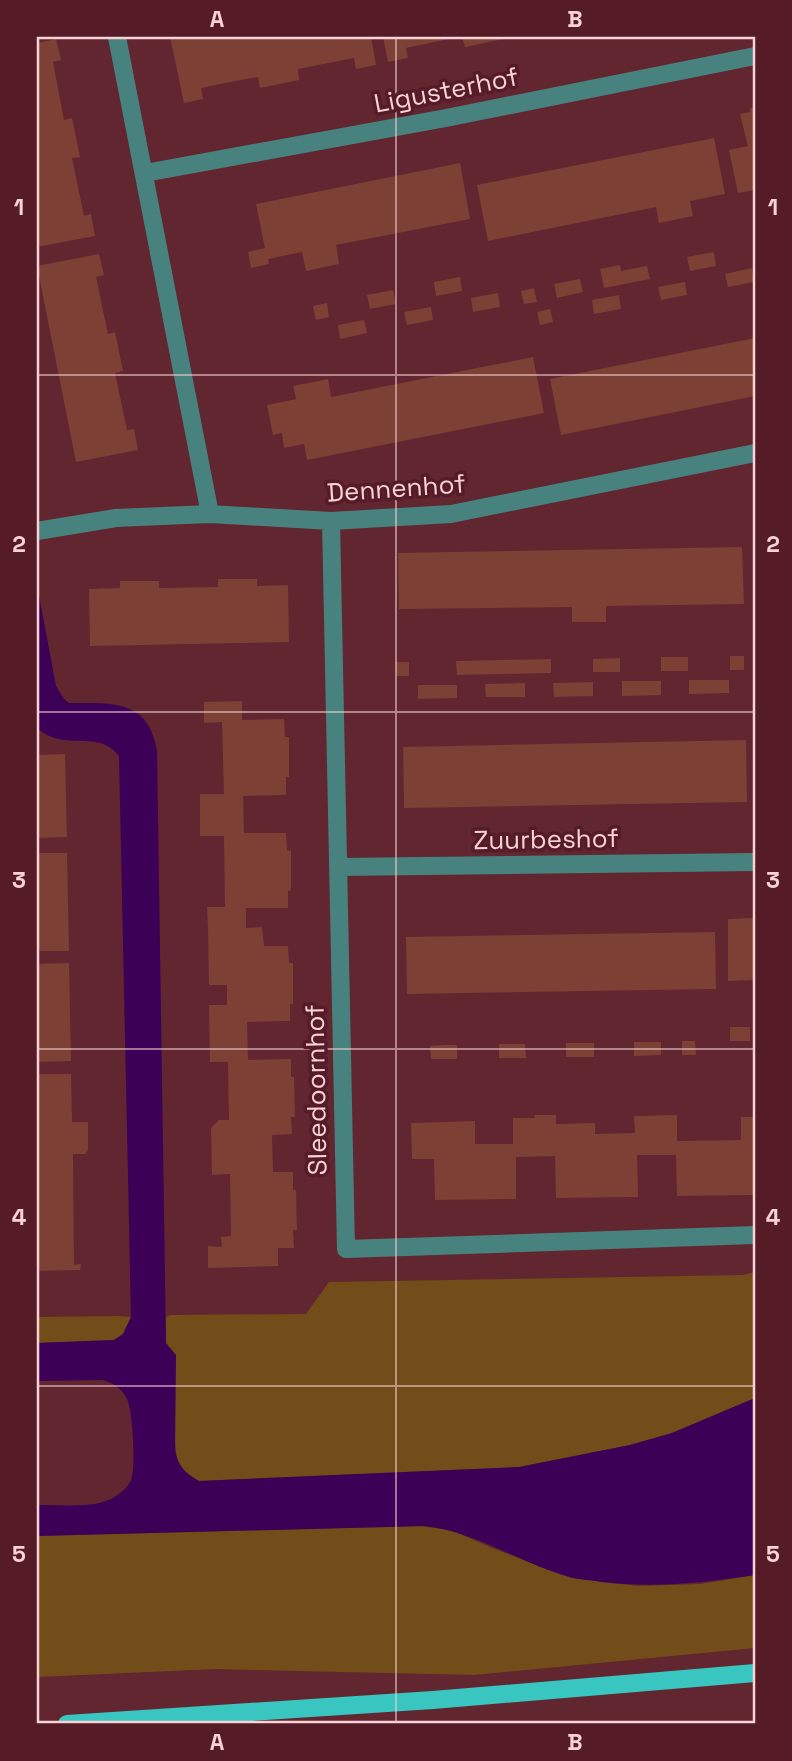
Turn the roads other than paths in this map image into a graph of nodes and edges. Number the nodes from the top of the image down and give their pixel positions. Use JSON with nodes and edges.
{"nodes":[{"id":1,"x":117,"y":37,"type":"edge"},
{"id":2,"x":755,"y":55,"type":"edge"},
{"id":3,"x":145,"y":173,"type":"junction"},
{"id":4,"x":755,"y":453,"type":"edge"},
{"id":5,"x":210,"y":514,"type":"junction"},
{"id":6,"x":331,"y":521,"type":"junction"},
{"id":7,"x":37,"y":531,"type":"edge"},
{"id":8,"x":755,"y":862,"type":"edge"},
{"id":9,"x":338,"y":867,"type":"junction"},
{"id":10,"x":755,"y":1235,"type":"edge"},
{"id":11,"x":755,"y":1673,"type":"edge"},
{"id":12,"x":67,"y":1724,"type":"edge"}],
"edges":[{"from":1,"to":3,"type":"street"},
{"from":2,"to":3,"type":"street","name":"Ligusterhof"},
{"from":3,"to":5,"type":"street"},
{"from":4,"to":6,"type":"street","name":"Dennenhof"},
{"from":5,"to":6,"type":"street","name":"Dennenhof"},
{"from":5,"to":7,"type":"street","name":"Dennenhof"},
{"from":6,"to":9,"type":"street","name":"Sleedoornhof"},
{"from":8,"to":9,"type":"street","name":"Zuurbeshof"},
{"from":9,"to":10,"type":"street","name":"Sleedoornhof"},
{"from":11,"to":12,"type":"main road"}]}
